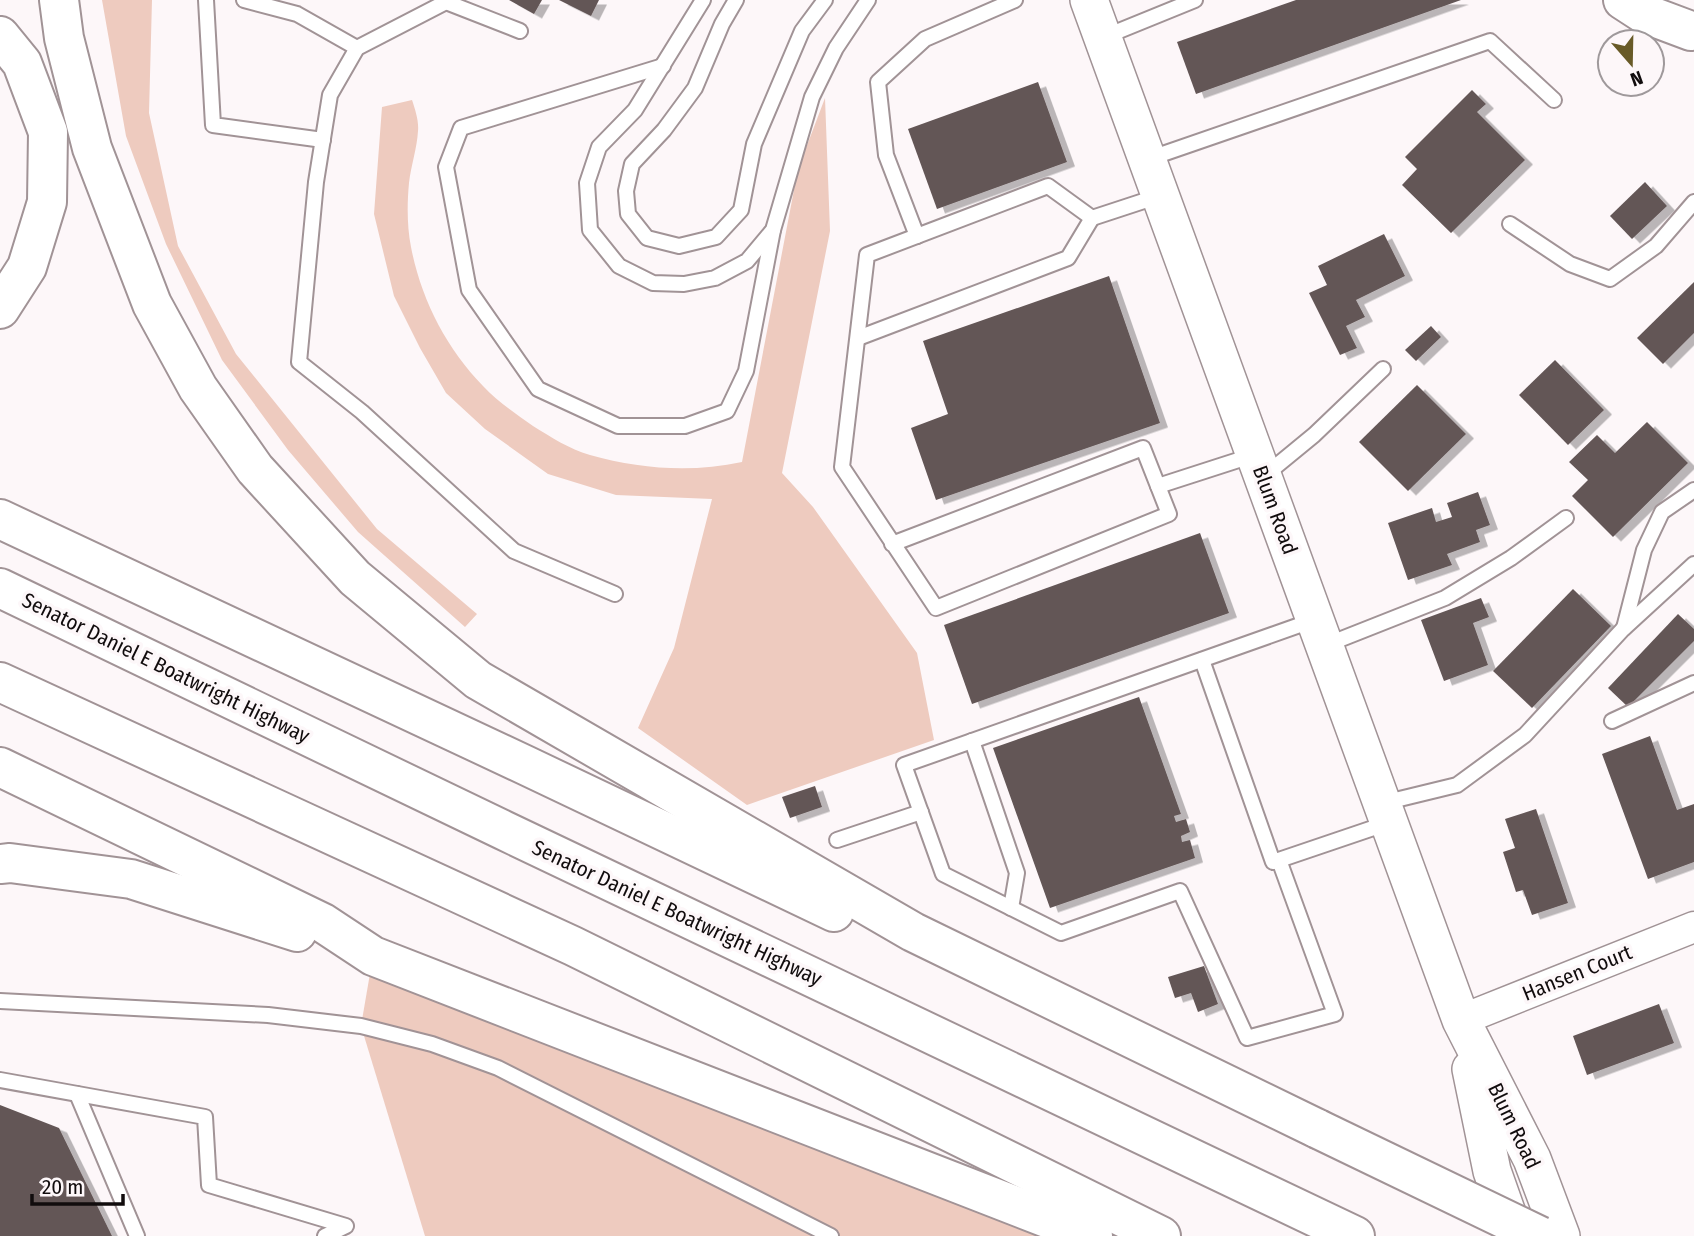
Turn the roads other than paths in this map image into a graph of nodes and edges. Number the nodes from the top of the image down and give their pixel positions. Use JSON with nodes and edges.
{"nodes":[{"id":1,"x":59,"y":0,"type":"edge"},
{"id":2,"x":206,"y":0,"type":"edge"},
{"id":3,"x":244,"y":0,"type":"edge"},
{"id":4,"x":703,"y":0,"type":"edge"},
{"id":5,"x":736,"y":0,"type":"edge"},
{"id":6,"x":825,"y":0,"type":"edge"},
{"id":7,"x":868,"y":0,"type":"edge"},
{"id":8,"x":1014,"y":0,"type":"edge"},
{"id":9,"x":1089,"y":0,"type":"edge"},
{"id":10,"x":1195,"y":0,"type":"edge"},
{"id":11,"x":1623,"y":0,"type":"edge"},
{"id":12,"x":1667,"y":0,"type":"edge"},
{"id":13,"x":447,"y":1,"type":"edge"},
{"id":14,"x":520,"y":31,"type":"dead end"},
{"id":15,"x":1692,"y":32,"type":"edge"},
{"id":16,"x":0,"y":36,"type":"edge"},
{"id":17,"x":1103,"y":38,"type":"junction"},
{"id":18,"x":357,"y":48,"type":"junction"},
{"id":19,"x":663,"y":66,"type":"junction"},
{"id":20,"x":1555,"y":100,"type":"dead end"},
{"id":21,"x":323,"y":140,"type":"junction"},
{"id":22,"x":1147,"y":159,"type":"junction"},
{"id":23,"x":1160,"y":195,"type":"junction"},
{"id":24,"x":1694,"y":202,"type":"edge"},
{"id":25,"x":1092,"y":218,"type":"junction"},
{"id":26,"x":1510,"y":224,"type":"dead end"},
{"id":27,"x":773,"y":230,"type":"junction"},
{"id":28,"x":917,"y":236,"type":"junction"},
{"id":29,"x":0,"y":309,"type":"edge"},
{"id":30,"x":858,"y":338,"type":"junction"},
{"id":31,"x":1383,"y":369,"type":"dead end"},
{"id":32,"x":1259,"y":466,"type":"junction"},
{"id":33,"x":1158,"y":486,"type":"junction"},
{"id":34,"x":1694,"y":490,"type":"edge"},
{"id":35,"x":1566,"y":518,"type":"dead end"},
{"id":36,"x":0,"y":519,"type":"edge"},
{"id":37,"x":892,"y":544,"type":"junction"},
{"id":38,"x":1694,"y":564,"type":"edge"},
{"id":39,"x":0,"y":588,"type":"edge"},
{"id":40,"x":615,"y":594,"type":"dead end"},
{"id":41,"x":1623,"y":629,"type":"junction"},
{"id":42,"x":1320,"y":632,"type":"junction"},
{"id":43,"x":1202,"y":660,"type":"junction"},
{"id":44,"x":0,"y":682,"type":"edge"},
{"id":45,"x":1694,"y":683,"type":"edge"},
{"id":46,"x":1612,"y":721,"type":"dead end"},
{"id":47,"x":972,"y":741,"type":"junction"},
{"id":48,"x":0,"y":767,"type":"edge"},
{"id":49,"x":921,"y":812,"type":"junction"},
{"id":50,"x":1385,"y":813,"type":"junction"},
{"id":51,"x":837,"y":840,"type":"dead end"},
{"id":52,"x":1279,"y":860,"type":"junction"},
{"id":53,"x":0,"y":864,"type":"edge"},
{"id":54,"x":1011,"y":908,"type":"junction"},
{"id":55,"x":1694,"y":927,"type":"edge"},
{"id":56,"x":913,"y":932,"type":"junction"},
{"id":57,"x":373,"y":956,"type":"junction"},
{"id":58,"x":0,"y":1001,"type":"edge"},
{"id":59,"x":1461,"y":1020,"type":"junction"},
{"id":60,"x":0,"y":1080,"type":"edge"},
{"id":61,"x":77,"y":1094,"type":"junction"},
{"id":62,"x":136,"y":1236,"type":"edge"},
{"id":63,"x":325,"y":1236,"type":"edge"},
{"id":64,"x":831,"y":1236,"type":"edge"},
{"id":65,"x":1093,"y":1236,"type":"edge"},
{"id":66,"x":1161,"y":1236,"type":"edge"},
{"id":67,"x":1355,"y":1236,"type":"edge"},
{"id":68,"x":1515,"y":1236,"type":"edge"},
{"id":69,"x":1539,"y":1236,"type":"edge"},
{"id":70,"x":1561,"y":1236,"type":"edge"}],
"edges":[{"from":1,"to":56,"type":"main road"},
{"from":2,"to":21,"type":"lane"},
{"from":3,"to":18,"type":"lane"},
{"from":4,"to":19,"type":"lane"},
{"from":5,"to":6,"type":"lane"},
{"from":7,"to":27,"type":"lane"},
{"from":8,"to":28,"type":"lane"},
{"from":9,"to":17,"type":"street","name":"Blum Road"},
{"from":10,"to":17,"type":"lane"},
{"from":11,"to":15,"type":"main road"},
{"from":12,"to":15,"type":"main road"},
{"from":13,"to":14,"type":"lane"},
{"from":13,"to":18,"type":"lane"},
{"from":16,"to":29,"type":"main road"},
{"from":17,"to":22,"type":"street","name":"Blum Road"},
{"from":18,"to":21,"type":"lane"},
{"from":19,"to":27,"type":"lane"},
{"from":19,"to":27,"type":"lane"},
{"from":20,"to":22,"type":"lane"},
{"from":21,"to":40,"type":"lane"},
{"from":22,"to":23,"type":"street","name":"Blum Road"},
{"from":23,"to":25,"type":"lane"},
{"from":23,"to":32,"type":"street","name":"Blum Road"},
{"from":24,"to":26,"type":"lane"},
{"from":25,"to":28,"type":"lane"},
{"from":25,"to":30,"type":"lane"},
{"from":28,"to":30,"type":"lane"},
{"from":30,"to":37,"type":"lane"},
{"from":31,"to":32,"type":"lane"},
{"from":32,"to":33,"type":"lane"},
{"from":32,"to":42,"type":"street","name":"Blum Road"},
{"from":33,"to":37,"type":"lane"},
{"from":33,"to":37,"type":"lane"},
{"from":34,"to":41,"type":"lane"},
{"from":35,"to":42,"type":"lane"},
{"from":36,"to":56,"type":"main road"},
{"from":38,"to":41,"type":"lane"},
{"from":39,"to":67,"type":"main road","name":"Senator Daniel E Boatwright Highway"},
{"from":41,"to":50,"type":"lane"},
{"from":42,"to":43,"type":"lane"},
{"from":42,"to":50,"type":"street","name":"Blum Road"},
{"from":43,"to":47,"type":"lane"},
{"from":43,"to":52,"type":"lane"},
{"from":44,"to":66,"type":"main road"},
{"from":45,"to":46,"type":"lane"},
{"from":47,"to":49,"type":"lane"},
{"from":47,"to":54,"type":"lane"},
{"from":48,"to":57,"type":"main road"},
{"from":49,"to":51,"type":"lane"},
{"from":49,"to":54,"type":"lane"},
{"from":50,"to":52,"type":"lane"},
{"from":50,"to":59,"type":"street","name":"Blum Road"},
{"from":52,"to":54,"type":"lane"},
{"from":53,"to":57,"type":"main road"},
{"from":55,"to":59,"type":"street","name":"Hansen Court"},
{"from":56,"to":69,"type":"main road","bridge":true},
{"from":57,"to":65,"type":"main road"},
{"from":58,"to":64,"type":"lane"},
{"from":59,"to":68,"type":"street","name":"Blum Road"},
{"from":59,"to":70,"type":"street","name":"Blum Road"},
{"from":60,"to":61,"type":"lane"},
{"from":61,"to":62,"type":"lane"},
{"from":61,"to":63,"type":"lane"}]}
